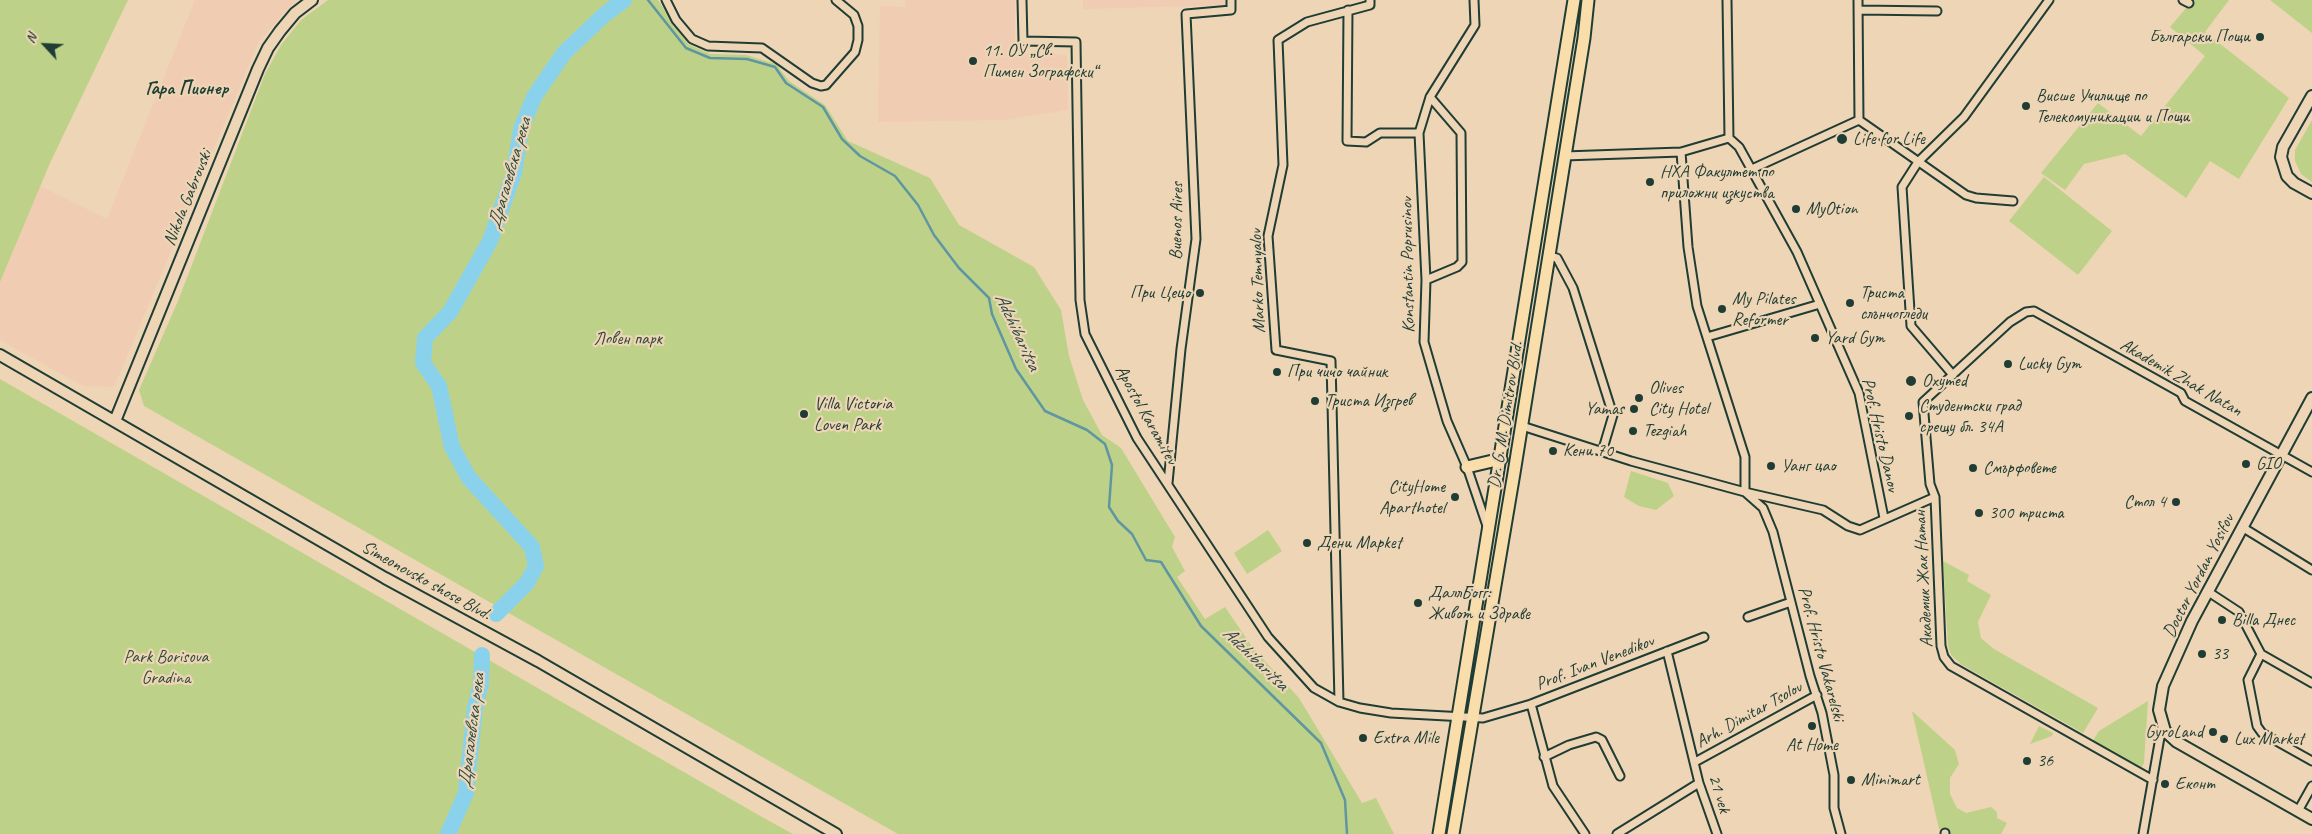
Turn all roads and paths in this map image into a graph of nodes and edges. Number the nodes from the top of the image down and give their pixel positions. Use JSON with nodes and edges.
{"nodes":[{"id":1,"x":312,"y":0,"type":"edge"},
{"id":2,"x":666,"y":0,"type":"edge"},
{"id":3,"x":836,"y":0,"type":"edge"},
{"id":4,"x":1022,"y":0,"type":"edge"},
{"id":5,"x":1231,"y":0,"type":"edge"},
{"id":6,"x":1370,"y":0,"type":"edge"},
{"id":7,"x":1474,"y":0,"type":"edge"},
{"id":8,"x":1574,"y":0,"type":"edge"},
{"id":9,"x":1588,"y":0,"type":"edge"},
{"id":10,"x":1727,"y":0,"type":"edge"},
{"id":11,"x":1858,"y":0,"type":"edge"},
{"id":12,"x":2049,"y":0,"type":"edge"},
{"id":13,"x":1348,"y":10,"type":"junction"},
{"id":14,"x":1858,"y":10,"type":"junction"},
{"id":15,"x":1937,"y":10,"type":"dead end"},
{"id":16,"x":2312,"y":96,"type":"edge"},
{"id":17,"x":1430,"y":98,"type":"junction"},
{"id":18,"x":1859,"y":120,"type":"junction"},
{"id":19,"x":1419,"y":133,"type":"junction"},
{"id":20,"x":1729,"y":138,"type":"junction"},
{"id":21,"x":1681,"y":152,"type":"junction"},
{"id":22,"x":1564,"y":156,"type":"junction"},
{"id":23,"x":1918,"y":162,"type":"junction"},
{"id":24,"x":1752,"y":169,"type":"junction"},
{"id":25,"x":2312,"y":193,"type":"edge"},
{"id":26,"x":2013,"y":201,"type":"dead end"},
{"id":27,"x":1548,"y":256,"type":"junction"},
{"id":28,"x":1426,"y":280,"type":"junction"},
{"id":29,"x":1820,"y":304,"type":"junction"},
{"id":30,"x":1707,"y":337,"type":"junction"},
{"id":31,"x":0,"y":355,"type":"edge"},
{"id":32,"x":1953,"y":375,"type":"junction"},
{"id":33,"x":2312,"y":398,"type":"edge"},
{"id":34,"x":115,"y":421,"type":"junction"},
{"id":35,"x":1522,"y":426,"type":"junction"},
{"id":36,"x":1602,"y":452,"type":"junction"},
{"id":37,"x":2282,"y":454,"type":"junction"},
{"id":38,"x":1501,"y":459,"type":"junction"},
{"id":39,"x":1467,"y":467,"type":"junction"},
{"id":40,"x":2312,"y":472,"type":"edge"},
{"id":41,"x":1168,"y":484,"type":"junction"},
{"id":42,"x":1745,"y":492,"type":"junction"},
{"id":43,"x":1935,"y":497,"type":"junction"},
{"id":44,"x":1884,"y":518,"type":"junction"},
{"id":45,"x":2242,"y":528,"type":"junction"},
{"id":46,"x":1489,"y":533,"type":"junction"},
{"id":47,"x":2312,"y":570,"type":"edge"},
{"id":48,"x":2207,"y":591,"type":"junction"},
{"id":49,"x":1791,"y":602,"type":"junction"},
{"id":50,"x":1748,"y":617,"type":"dead end"},
{"id":51,"x":1704,"y":637,"type":"dead end"},
{"id":52,"x":1667,"y":651,"type":"junction"},
{"id":53,"x":2261,"y":654,"type":"junction"},
{"id":54,"x":2312,"y":683,"type":"edge"},
{"id":55,"x":1817,"y":695,"type":"junction"},
{"id":56,"x":1339,"y":702,"type":"junction"},
{"id":57,"x":1531,"y":704,"type":"junction"},
{"id":58,"x":1460,"y":717,"type":"junction"},
{"id":59,"x":1473,"y":718,"type":"junction"},
{"id":60,"x":2162,"y":726,"type":"junction"},
{"id":61,"x":1544,"y":757,"type":"junction"},
{"id":62,"x":2312,"y":761,"type":"edge"},
{"id":63,"x":1695,"y":762,"type":"junction"},
{"id":64,"x":1620,"y":776,"type":"dead end"},
{"id":65,"x":2153,"y":780,"type":"junction"},
{"id":66,"x":1699,"y":783,"type":"junction"},
{"id":67,"x":2312,"y":786,"type":"edge"},
{"id":68,"x":2298,"y":812,"type":"junction"},
{"id":69,"x":2312,"y":819,"type":"edge"},
{"id":70,"x":836,"y":834,"type":"edge"},
{"id":71,"x":1439,"y":834,"type":"edge"},
{"id":72,"x":1453,"y":834,"type":"edge"},
{"id":73,"x":1585,"y":834,"type":"edge"},
{"id":74,"x":1618,"y":834,"type":"edge"},
{"id":75,"x":1717,"y":834,"type":"edge"},
{"id":76,"x":1841,"y":834,"type":"edge"},
{"id":77,"x":2143,"y":834,"type":"edge"}],
"edges":[{"from":1,"to":34,"type":"street","name":"Nikola Gabrovski"},
{"from":2,"to":3,"type":"street"},
{"from":4,"to":41,"type":"street","name":"Apostol Karamitev"},
{"from":5,"to":41,"type":"street","name":"Buenos Aires"},
{"from":6,"to":13,"type":"street","name":"Marko Temnyalov"},
{"from":7,"to":17,"type":"street","name":"Konstantin Poprusinov"},
{"from":8,"to":38,"type":"main road","name":"Dr. G. M. Dimitrov Blvd."},
{"from":9,"to":22,"type":"main road","name":"Dr. G. M. Dimitrov Blvd."},
{"from":10,"to":20,"type":"street"},
{"from":11,"to":14,"type":"street"},
{"from":12,"to":23,"type":"street"},
{"from":13,"to":19,"type":"street"},
{"from":13,"to":56,"type":"street","name":"Marko Temnyalov"},
{"from":14,"to":15,"type":"street"},
{"from":14,"to":18,"type":"street"},
{"from":16,"to":25,"type":"street"},
{"from":17,"to":19,"type":"street","name":"Konstantin Poprusinov"},
{"from":17,"to":28,"type":"street"},
{"from":18,"to":23,"type":"street"},
{"from":18,"to":24,"type":"street"},
{"from":19,"to":28,"type":"street","name":"Konstantin Poprusinov"},
{"from":20,"to":21,"type":"street"},
{"from":20,"to":24,"type":"street","name":"Prof. Hristo Danov"},
{"from":21,"to":22,"type":"street"},
{"from":21,"to":30,"type":"street"},
{"from":22,"to":27,"type":"main road","name":"Dr. G. M. Dimitrov Blvd."},
{"from":23,"to":26,"type":"street"},
{"from":23,"to":32,"type":"street"},
{"from":24,"to":29,"type":"street","name":"Prof. Hristo Danov"},
{"from":27,"to":35,"type":"main road","name":"Dr. G. M. Dimitrov Blvd."},
{"from":27,"to":36,"type":"street"},
{"from":28,"to":39,"type":"street","name":"Konstantin Poprusinov"},
{"from":29,"to":30,"type":"street"},
{"from":29,"to":44,"type":"street","name":"Prof. Hristo Danov"},
{"from":30,"to":42,"type":"street"},
{"from":31,"to":34,"type":"street","name":"Simeonovsko shose Blvd."},
{"from":32,"to":37,"type":"street","name":"Akademik Zhak Natan"},
{"from":32,"to":43,"type":"street","name":"Академик Жак Натан"},
{"from":33,"to":37,"type":"street","name":"Doctor Yordan Yosifov"},
{"from":34,"to":70,"type":"street","name":"Simeonovsko shose Blvd."},
{"from":35,"to":36,"type":"street","name":"Prof. Hristo Vakarelski"},
{"from":35,"to":59,"type":"main road","name":"Dr. G. M. Dimitrov Blvd."},
{"from":36,"to":42,"type":"street","name":"Prof. Hristo Vakarelski"},
{"from":37,"to":40,"type":"street","name":"Akademik Zhak Natan"},
{"from":37,"to":45,"type":"street","name":"Doctor Yordan Yosifov"},
{"from":38,"to":39,"type":"main road"},
{"from":38,"to":46,"type":"main road","name":"Dr. G. M. Dimitrov Blvd."},
{"from":39,"to":46,"type":"street","name":"Konstantin Poprusinov"},
{"from":41,"to":56,"type":"street","name":"Apostol Karamitev"},
{"from":42,"to":44,"type":"street","name":"Prof. Hristo Vakarelski"},
{"from":42,"to":49,"type":"street","name":"Prof. Hristo Vakarelski"},
{"from":43,"to":44,"type":"street","name":"Prof. Hristo Vakarelski"},
{"from":43,"to":65,"type":"street","name":"Академик Жак Натан"},
{"from":45,"to":47,"type":"street"},
{"from":45,"to":48,"type":"street","name":"Doctor Yordan Yosifov"},
{"from":46,"to":58,"type":"main road","name":"Dr. G. M. Dimitrov Blvd."},
{"from":48,"to":53,"type":"street"},
{"from":48,"to":60,"type":"street","name":"Doctor Yordan Yosifov"},
{"from":49,"to":50,"type":"street"},
{"from":49,"to":55,"type":"street","name":"Prof. Hristo Vakarelski"},
{"from":51,"to":52,"type":"street","name":"Prof. Ivan Venedikov"},
{"from":52,"to":57,"type":"street","name":"Prof. Ivan Venedikov"},
{"from":52,"to":63,"type":"street","name":"21 vek"},
{"from":53,"to":54,"type":"street"},
{"from":53,"to":62,"type":"street"},
{"from":55,"to":63,"type":"street","name":"Arh. Dimitar Tsolov"},
{"from":55,"to":76,"type":"street","name":"Prof. Hristo Vakarelski"},
{"from":56,"to":58,"type":"street","name":"Apostol Karamitev"},
{"from":57,"to":59,"type":"street","name":"Prof. Ivan Venedikov"},
{"from":57,"to":61,"type":"street"},
{"from":58,"to":59,"type":"street","name":"Apostol Karamitev"},
{"from":58,"to":71,"type":"main road","name":"Dr. G. M. Dimitrov Blvd."},
{"from":59,"to":72,"type":"main road","name":"Dr. G. M. Dimitrov Blvd."},
{"from":60,"to":65,"type":"street","name":"Doctor Yordan Yosifov"},
{"from":60,"to":68,"type":"street"},
{"from":61,"to":64,"type":"street"},
{"from":61,"to":73,"type":"street"},
{"from":63,"to":66,"type":"street","name":"21 vek"},
{"from":65,"to":77,"type":"street","name":"Doctor Yordan Yosifov"},
{"from":66,"to":74,"type":"street"},
{"from":66,"to":75,"type":"street","name":"21 vek"},
{"from":67,"to":68,"type":"street"},
{"from":68,"to":69,"type":"street"}]}
